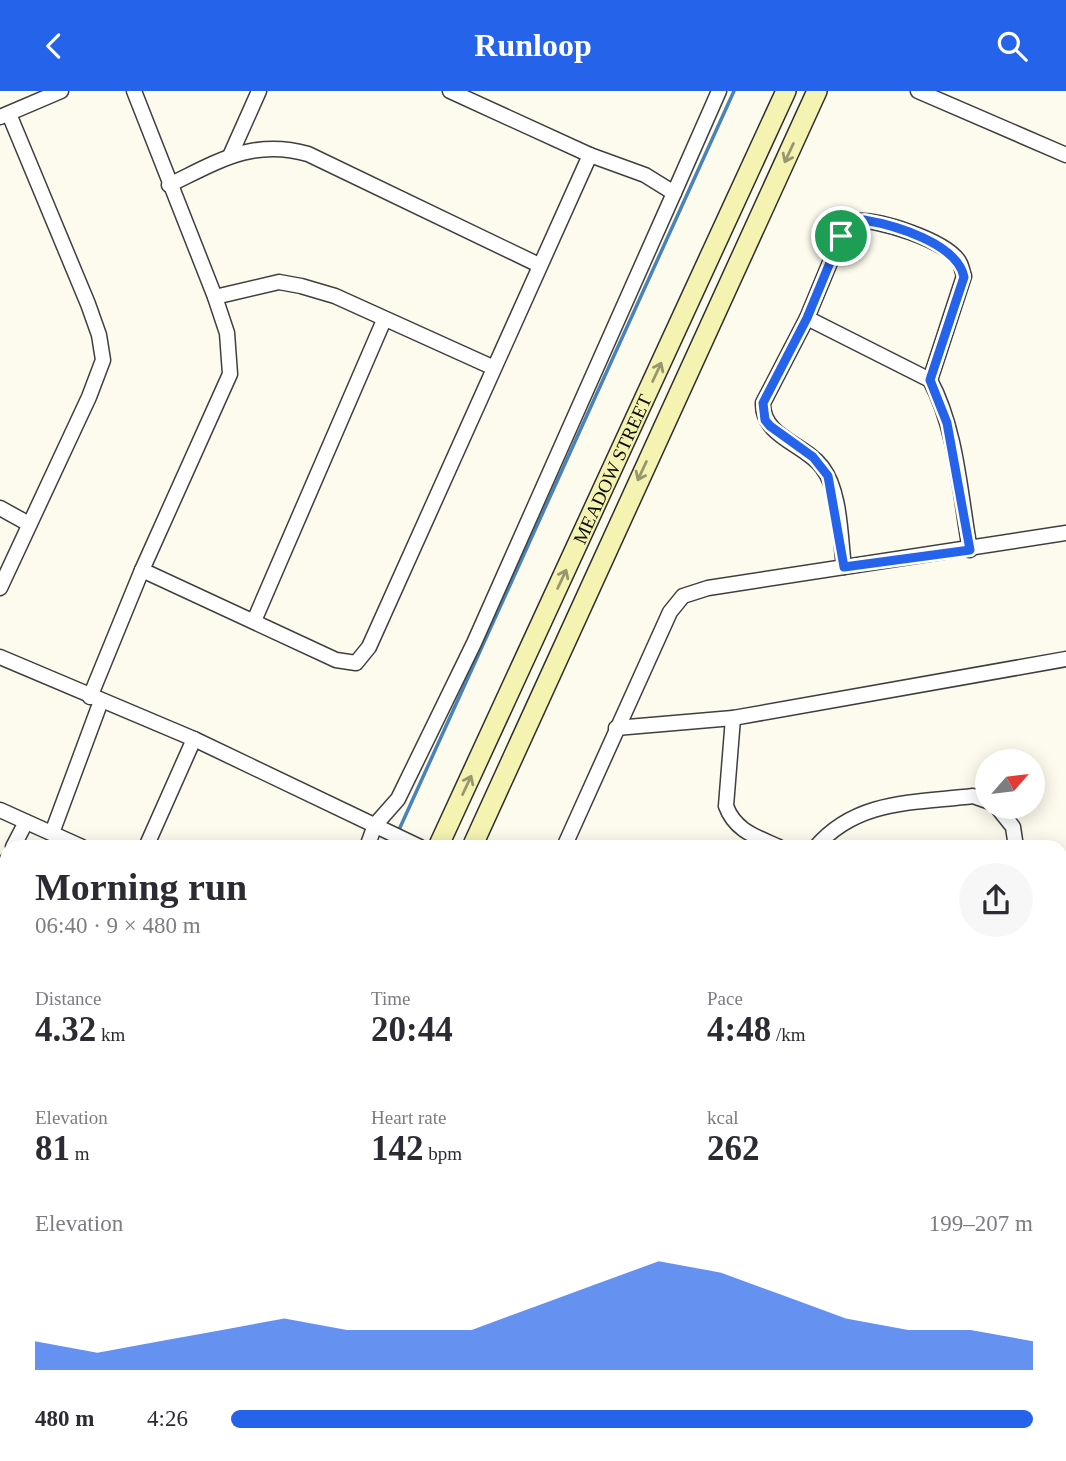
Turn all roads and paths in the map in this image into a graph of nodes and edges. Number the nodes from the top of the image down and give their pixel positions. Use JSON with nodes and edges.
{"nodes":[{"id":1,"x":61,"y":91,"type":"edge"},
{"id":2,"x":134,"y":91,"type":"edge"},
{"id":3,"x":259,"y":91,"type":"edge"},
{"id":4,"x":450,"y":91,"type":"edge"},
{"id":5,"x":719,"y":91,"type":"edge"},
{"id":6,"x":786,"y":91,"type":"edge"},
{"id":7,"x":817,"y":91,"type":"edge"},
{"id":8,"x":918,"y":91,"type":"edge"},
{"id":9,"x":5,"y":115,"type":"edge"},
{"id":10,"x":590,"y":155,"type":"junction"},
{"id":11,"x":1066,"y":155,"type":"edge"},
{"id":12,"x":230,"y":156,"type":"junction"},
{"id":13,"x":169,"y":185,"type":"junction"},
{"id":14,"x":674,"y":194,"type":"junction"},
{"id":15,"x":539,"y":265,"type":"junction"},
{"id":16,"x":215,"y":296,"type":"junction"},
{"id":17,"x":807,"y":318,"type":"junction"},
{"id":18,"x":384,"y":320,"type":"junction"},
{"id":19,"x":492,"y":367,"type":"junction"},
{"id":20,"x":930,"y":380,"type":"junction"},
{"id":21,"x":0,"y":508,"type":"edge"},
{"id":22,"x":29,"y":524,"type":"junction"},
{"id":23,"x":1066,"y":533,"type":"edge"},
{"id":24,"x":970,"y":550,"type":"junction"},
{"id":25,"x":844,"y":567,"type":"junction"},
{"id":26,"x":142,"y":570,"type":"junction"},
{"id":27,"x":0,"y":588,"type":"edge"},
{"id":28,"x":254,"y":621,"type":"junction"},
{"id":29,"x":0,"y":657,"type":"edge"},
{"id":30,"x":1066,"y":659,"type":"edge"},
{"id":31,"x":95,"y":699,"type":"junction"},
{"id":32,"x":733,"y":718,"type":"junction"},
{"id":33,"x":616,"y":728,"type":"junction"},
{"id":34,"x":194,"y":739,"type":"junction"},
{"id":35,"x":975,"y":797,"type":"edge"},
{"id":36,"x":0,"y":810,"type":"edge"},
{"id":37,"x":1007,"y":819,"type":"edge"},
{"id":38,"x":26,"y":822,"type":"junction"},
{"id":39,"x":379,"y":827,"type":"junction"},
{"id":40,"x":52,"y":834,"type":"junction"},
{"id":41,"x":17,"y":840,"type":"edge"},
{"id":42,"x":66,"y":840,"type":"edge"},
{"id":43,"x":149,"y":840,"type":"edge"},
{"id":44,"x":371,"y":840,"type":"edge"},
{"id":45,"x":406,"y":840,"type":"edge"},
{"id":46,"x":441,"y":840,"type":"edge"},
{"id":47,"x":475,"y":840,"type":"edge"},
{"id":48,"x":567,"y":840,"type":"edge"},
{"id":49,"x":763,"y":840,"type":"edge"},
{"id":50,"x":824,"y":840,"type":"edge"},
{"id":51,"x":1015,"y":840,"type":"edge"}],
"edges":[{"from":1,"to":9,"type":"street"},
{"from":2,"to":13,"type":"street"},
{"from":3,"to":12,"type":"street"},
{"from":4,"to":10,"type":"street"},
{"from":5,"to":14,"type":"street"},
{"from":46,"to":6,"type":"street","name":"MEADOW STREET","one_way":true},
{"from":7,"to":47,"type":"street","name":"MEADOW STREET","one_way":true},
{"from":8,"to":11,"type":"street"},
{"from":9,"to":22,"type":"street"},
{"from":10,"to":14,"type":"street"},
{"from":10,"to":15,"type":"street"},
{"from":12,"to":13,"type":"street"},
{"from":12,"to":15,"type":"street"},
{"from":13,"to":16,"type":"street"},
{"from":14,"to":39,"type":"street"},
{"from":15,"to":19,"type":"street"},
{"from":16,"to":18,"type":"street"},
{"from":16,"to":26,"type":"street"},
{"from":17,"to":20,"type":"street"},
{"from":17,"to":20,"type":"street"},
{"from":17,"to":25,"type":"street"},
{"from":18,"to":19,"type":"street"},
{"from":18,"to":28,"type":"street"},
{"from":19,"to":28,"type":"street"},
{"from":20,"to":24,"type":"street"},
{"from":21,"to":22,"type":"street"},
{"from":22,"to":27,"type":"street"},
{"from":23,"to":24,"type":"street"},
{"from":24,"to":25,"type":"street"},
{"from":25,"to":33,"type":"street"},
{"from":26,"to":28,"type":"street"},
{"from":26,"to":31,"type":"street"},
{"from":29,"to":31,"type":"street"},
{"from":30,"to":32,"type":"street"},
{"from":31,"to":34,"type":"street"},
{"from":31,"to":40,"type":"street"},
{"from":32,"to":33,"type":"street"},
{"from":32,"to":49,"type":"street"},
{"from":33,"to":48,"type":"street"},
{"from":34,"to":39,"type":"street"},
{"from":34,"to":43,"type":"street"},
{"from":35,"to":50,"type":"street"},
{"from":36,"to":38,"type":"street"},
{"from":37,"to":51,"type":"street"},
{"from":38,"to":40,"type":"street"},
{"from":38,"to":41,"type":"street"},
{"from":39,"to":44,"type":"street"},
{"from":39,"to":45,"type":"street"},
{"from":40,"to":42,"type":"street"}]}
